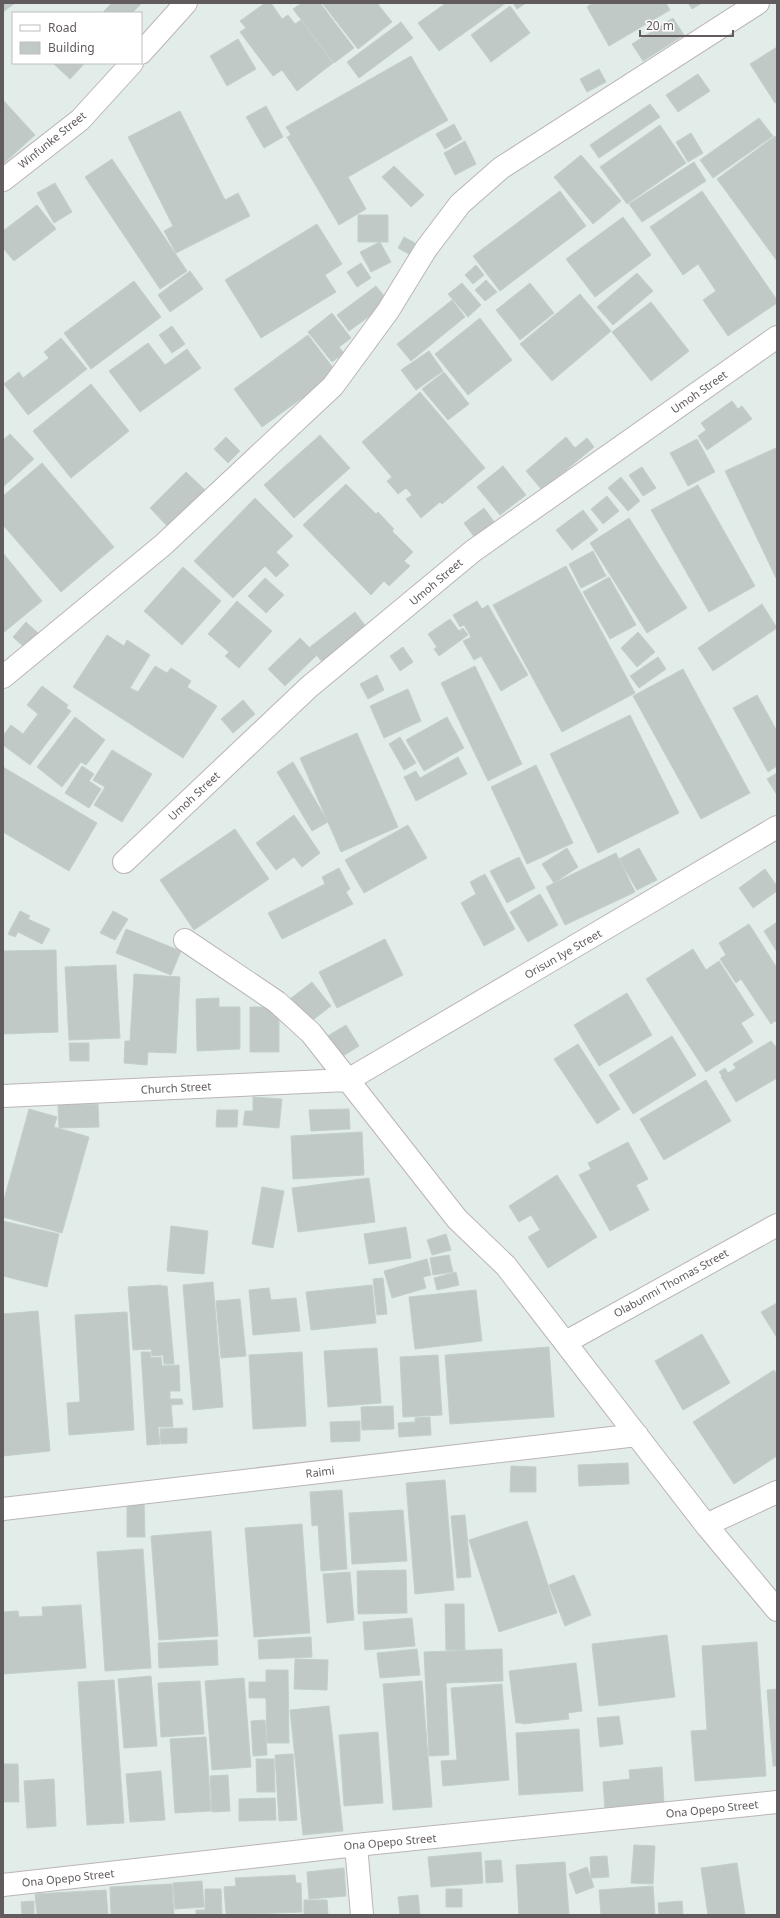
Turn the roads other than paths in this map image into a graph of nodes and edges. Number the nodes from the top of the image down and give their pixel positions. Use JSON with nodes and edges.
{"nodes":[{"id":1,"x":186,"y":3,"type":"edge"},
{"id":2,"x":758,"y":3,"type":"edge"},
{"id":3,"x":142,"y":52,"type":"edge"},
{"id":4,"x":131,"y":64,"type":"edge"},
{"id":5,"x":3,"y":180,"type":"edge"},
{"id":6,"x":777,"y":337,"type":"edge"},
{"id":7,"x":3,"y":676,"type":"edge"},
{"id":8,"x":777,"y":827,"type":"edge"},
{"id":9,"x":124,"y":862,"type":"dead end"},
{"id":10,"x":185,"y":940,"type":"dead end"},
{"id":11,"x":348,"y":1080,"type":"junction"},
{"id":12,"x":3,"y":1096,"type":"edge"},
{"id":13,"x":777,"y":1225,"type":"edge"},
{"id":14,"x":566,"y":1342,"type":"junction"},
{"id":15,"x":637,"y":1435,"type":"junction"},
{"id":16,"x":777,"y":1492,"type":"edge"},
{"id":17,"x":3,"y":1510,"type":"edge"},
{"id":18,"x":706,"y":1525,"type":"junction"},
{"id":19,"x":777,"y":1610,"type":"edge"},
{"id":20,"x":777,"y":1802,"type":"edge"},
{"id":21,"x":356,"y":1845,"type":"junction"},
{"id":22,"x":3,"y":1885,"type":"edge"},
{"id":23,"x":362,"y":1915,"type":"edge"}],
"edges":[{"from":1,"to":3,"type":"street"},
{"from":2,"to":7,"type":"street"},
{"from":4,"to":5,"type":"street","name":"Winfunke Street"},
{"from":6,"to":9,"type":"street","name":"Umoh Street"},
{"from":8,"to":11,"type":"street","name":"Orisun Iye Street"},
{"from":10,"to":11,"type":"street"},
{"from":11,"to":12,"type":"street","name":"Church Street"},
{"from":11,"to":14,"type":"street"},
{"from":13,"to":14,"type":"street","name":"Olabunmi Thomas Street"},
{"from":14,"to":15,"type":"street"},
{"from":15,"to":17,"type":"street","name":"Raimi"},
{"from":15,"to":18,"type":"street"},
{"from":16,"to":18,"type":"street"},
{"from":18,"to":19,"type":"street"},
{"from":20,"to":21,"type":"street","name":"Ona Opepo Street"},
{"from":21,"to":22,"type":"street","name":"Ona Opepo Street"},
{"from":21,"to":23,"type":"street"}]}
